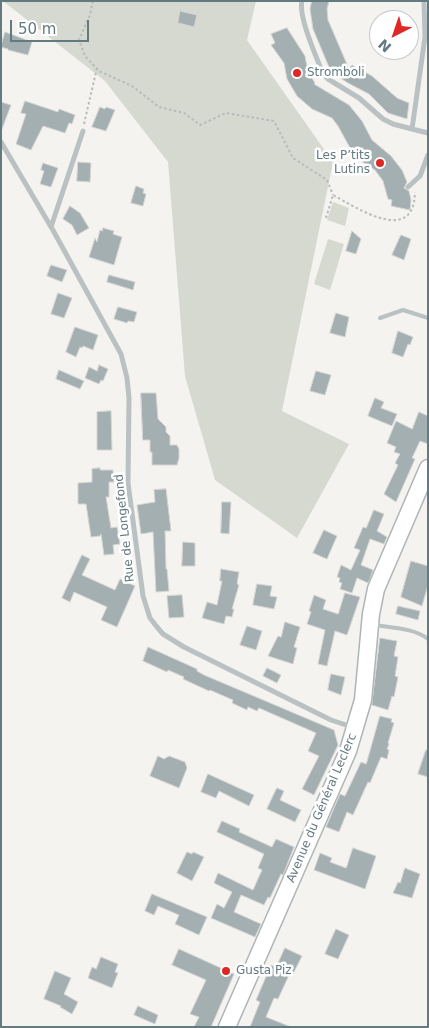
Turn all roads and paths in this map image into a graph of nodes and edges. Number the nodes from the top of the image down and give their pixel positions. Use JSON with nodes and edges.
{"nodes":[{"id":1,"x":92,"y":1,"type":"edge"},
{"id":2,"x":302,"y":1,"type":"edge"},
{"id":3,"x":424,"y":1,"type":"edge"},
{"id":4,"x":426,"y":37,"type":"edge"},
{"id":5,"x":97,"y":68,"type":"junction"},
{"id":6,"x":412,"y":129,"type":"junction"},
{"id":7,"x":82,"y":131,"type":"joint"},
{"id":8,"x":428,"y":133,"type":"edge"},
{"id":9,"x":1,"y":142,"type":"edge"},
{"id":10,"x":428,"y":155,"type":"edge"},
{"id":11,"x":415,"y":180,"type":"junction"},
{"id":12,"x":408,"y":187,"type":"dead end"},
{"id":13,"x":333,"y":195,"type":"junction"},
{"id":14,"x":326,"y":218,"type":"dead end"},
{"id":15,"x":51,"y":227,"type":"junction"},
{"id":16,"x":380,"y":318,"type":"dead end"},
{"id":17,"x":428,"y":318,"type":"edge"},
{"id":18,"x":428,"y":468,"type":"edge"},
{"id":19,"x":370,"y":624,"type":"junction"},
{"id":20,"x":428,"y":639,"type":"edge"},
{"id":21,"x":356,"y":728,"type":"junction"},
{"id":22,"x":227,"y":1027,"type":"edge"}],
"edges":[{"from":1,"to":5,"type":"path"},
{"from":2,"to":6,"type":"street"},
{"from":3,"to":4,"type":"street"},
{"from":4,"to":6,"type":"street"},
{"from":5,"to":7,"type":"path"},
{"from":5,"to":13,"type":"path"},
{"from":6,"to":8,"type":"street"},
{"from":7,"to":15,"type":"street"},
{"from":9,"to":15,"type":"street","name":"Rue de Longefond"},
{"from":10,"to":11,"type":"street"},
{"from":11,"to":12,"type":"street"},
{"from":11,"to":13,"type":"path"},
{"from":13,"to":14,"type":"path"},
{"from":15,"to":21,"type":"street","name":"Rue de Longefond"},
{"from":16,"to":17,"type":"lane"},
{"from":18,"to":19,"type":"main road","name":"Avenue du Général Leclerc"},
{"from":19,"to":20,"type":"lane"},
{"from":19,"to":21,"type":"main road","name":"Avenue du Général Leclerc"},
{"from":21,"to":22,"type":"main road","name":"Avenue du Général Leclerc"}]}
